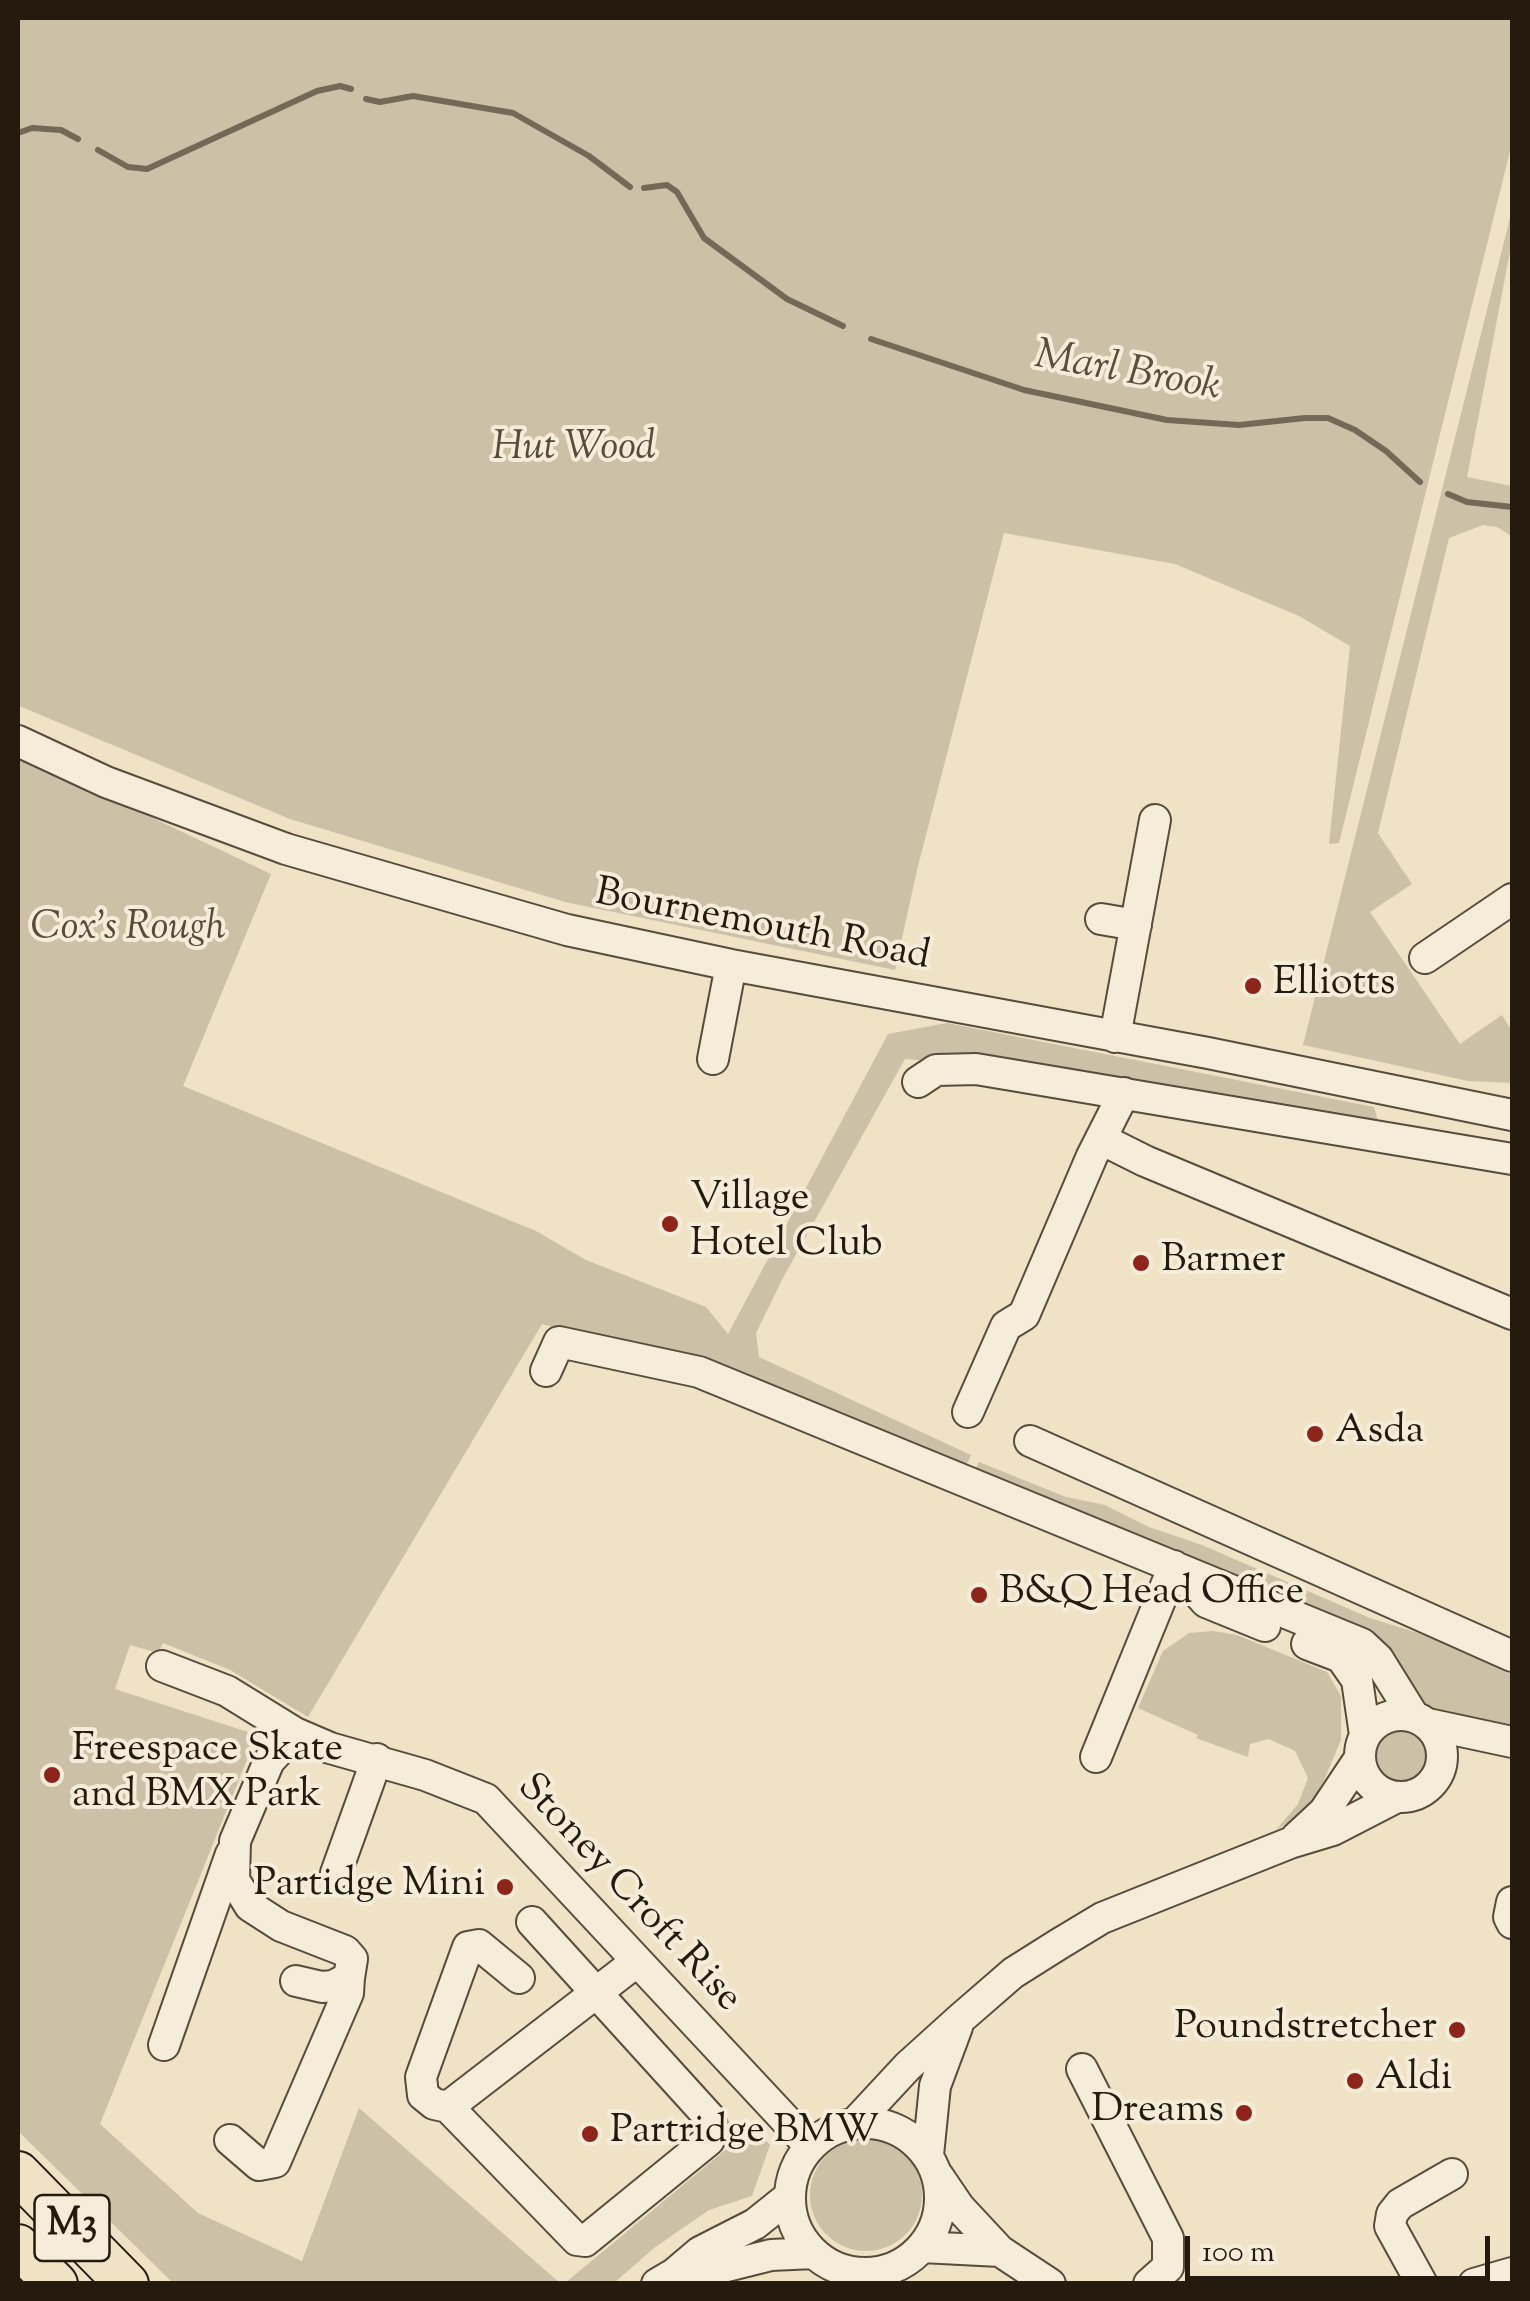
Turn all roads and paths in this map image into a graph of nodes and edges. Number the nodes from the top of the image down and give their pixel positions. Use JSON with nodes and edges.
{"nodes":[{"id":1,"x":18,"y":741,"type":"edge"},
{"id":2,"x":1155,"y":820,"type":"dead end"},
{"id":3,"x":1512,"y":899,"type":"edge"},
{"id":4,"x":1101,"y":919,"type":"dead end"},
{"id":5,"x":1136,"y":925,"type":"junction"},
{"id":6,"x":1425,"y":958,"type":"dead end"},
{"id":7,"x":732,"y":965,"type":"junction"},
{"id":8,"x":1115,"y":1037,"type":"junction"},
{"id":9,"x":712,"y":1059,"type":"dead end"},
{"id":10,"x":918,"y":1082,"type":"dead end"},
{"id":11,"x":1124,"y":1093,"type":"junction"},
{"id":12,"x":1512,"y":1115,"type":"edge"},
{"id":13,"x":1101,"y":1138,"type":"junction"},
{"id":14,"x":1512,"y":1158,"type":"edge"},
{"id":15,"x":1512,"y":1314,"type":"edge"},
{"id":16,"x":546,"y":1371,"type":"dead end"},
{"id":17,"x":968,"y":1412,"type":"dead end"},
{"id":18,"x":1030,"y":1441,"type":"dead end"},
{"id":19,"x":1174,"y":1566,"type":"junction"},
{"id":20,"x":1512,"y":1656,"type":"edge"},
{"id":21,"x":162,"y":1666,"type":"dead end"},
{"id":22,"x":1421,"y":1720,"type":"junction"},
{"id":23,"x":294,"y":1733,"type":"junction"},
{"id":24,"x":1362,"y":1746,"type":"junction"},
{"id":25,"x":1512,"y":1746,"type":"edge"},
{"id":26,"x":1096,"y":1757,"type":"dead end"},
{"id":27,"x":377,"y":1759,"type":"junction"},
{"id":28,"x":1442,"y":1765,"type":"junction"},
{"id":29,"x":1395,"y":1798,"type":"junction"},
{"id":30,"x":235,"y":1842,"type":"junction"},
{"id":31,"x":1290,"y":1843,"type":"junction"},
{"id":32,"x":336,"y":1873,"type":"dead end"},
{"id":33,"x":1512,"y":1902,"type":"edge"},
{"id":34,"x":532,"y":1922,"type":"dead end"},
{"id":35,"x":1512,"y":1923,"type":"edge"},
{"id":36,"x":636,"y":1962,"type":"junction"},
{"id":37,"x":349,"y":1978,"type":"junction"},
{"id":38,"x":519,"y":1978,"type":"dead end"},
{"id":39,"x":296,"y":1982,"type":"dead end"},
{"id":40,"x":597,"y":1993,"type":"junction"},
{"id":41,"x":960,"y":2019,"type":"junction"},
{"id":42,"x":164,"y":2045,"type":"dead end"},
{"id":43,"x":1082,"y":2069,"type":"dead end"},
{"id":44,"x":448,"y":2107,"type":"junction"},
{"id":45,"x":855,"y":2122,"type":"junction"},
{"id":46,"x":230,"y":2140,"type":"dead end"},
{"id":47,"x":810,"y":2146,"type":"junction"},
{"id":48,"x":932,"y":2164,"type":"junction"},
{"id":49,"x":18,"y":2173,"type":"edge"},
{"id":50,"x":1452,"y":2174,"type":"dead end"},
{"id":51,"x":790,"y":2196,"type":"junction"},
{"id":52,"x":18,"y":2246,"type":"edge"},
{"id":53,"x":922,"y":2247,"type":"junction"},
{"id":54,"x":1000,"y":2251,"type":"junction"},
{"id":55,"x":814,"y":2253,"type":"junction"},
{"id":56,"x":1512,"y":2273,"type":"edge"},
{"id":57,"x":889,"y":2276,"type":"edge"},
{"id":58,"x":853,"y":2278,"type":"edge"},
{"id":59,"x":666,"y":2279,"type":"edge"},
{"id":60,"x":56,"y":2284,"type":"edge"},
{"id":61,"x":127,"y":2284,"type":"edge"},
{"id":62,"x":1050,"y":2284,"type":"edge"},
{"id":63,"x":1148,"y":2284,"type":"edge"},
{"id":64,"x":1422,"y":2284,"type":"edge"},
{"id":65,"x":1474,"y":2284,"type":"edge"}],
"edges":[{"from":1,"to":7,"type":"street","name":"Bournemouth Road"},
{"from":2,"to":5,"type":"street"},
{"from":3,"to":6,"type":"street"},
{"from":4,"to":5,"type":"street"},
{"from":5,"to":8,"type":"street"},
{"from":7,"to":8,"type":"street","name":"Bournemouth Road"},
{"from":7,"to":9,"type":"street"},
{"from":8,"to":12,"type":"street","name":"Bournemouth Road"},
{"from":10,"to":11,"type":"street"},
{"from":11,"to":13,"type":"street"},
{"from":11,"to":14,"type":"street"},
{"from":13,"to":15,"type":"street"},
{"from":13,"to":17,"type":"street"},
{"from":16,"to":19,"type":"street"},
{"from":18,"to":20,"type":"street"},
{"from":19,"to":22,"type":"street"},
{"from":19,"to":24,"type":"street"},
{"from":19,"to":26,"type":"street"},
{"from":21,"to":23,"type":"street","name":"Stoney Croft Rise"},
{"from":22,"to":24,"type":"street"},
{"from":22,"to":25,"type":"street"},
{"from":22,"to":28,"type":"street"},
{"from":23,"to":27,"type":"street","name":"Stoney Croft Rise"},
{"from":23,"to":30,"type":"street"},
{"from":24,"to":29,"type":"street"},
{"from":24,"to":31,"type":"street"},
{"from":25,"to":28,"type":"street"},
{"from":27,"to":32,"type":"street"},
{"from":27,"to":36,"type":"street","name":"Stoney Croft Rise"},
{"from":28,"to":29,"type":"street"},
{"from":29,"to":31,"type":"street"},
{"from":30,"to":37,"type":"street"},
{"from":30,"to":42,"type":"street"},
{"from":31,"to":41,"type":"street"},
{"from":33,"to":35,"type":"street"},
{"from":34,"to":40,"type":"street"},
{"from":36,"to":40,"type":"street"},
{"from":36,"to":47,"type":"street","name":"Stoney Croft Rise"},
{"from":37,"to":39,"type":"street"},
{"from":37,"to":46,"type":"street"},
{"from":38,"to":44,"type":"street"},
{"from":40,"to":44,"type":"street"},
{"from":40,"to":44,"type":"street"},
{"from":41,"to":45,"type":"street"},
{"from":41,"to":48,"type":"street"},
{"from":43,"to":63,"type":"street"},
{"from":45,"to":47,"type":"street"},
{"from":45,"to":48,"type":"street"},
{"from":47,"to":51,"type":"street"},
{"from":48,"to":53,"type":"street"},
{"from":48,"to":54,"type":"street"},
{"from":49,"to":61,"type":"highway","number":"M3"},
{"from":50,"to":64,"type":"street"},
{"from":51,"to":55,"type":"street"},
{"from":51,"to":59,"type":"street"},
{"from":52,"to":60,"type":"highway","number":"M3"},
{"from":53,"to":54,"type":"street"},
{"from":53,"to":57,"type":"street"},
{"from":54,"to":62,"type":"street"},
{"from":55,"to":58,"type":"street"},
{"from":55,"to":59,"type":"street"},
{"from":56,"to":65,"type":"street"},
{"from":57,"to":58,"type":"street"}]}
